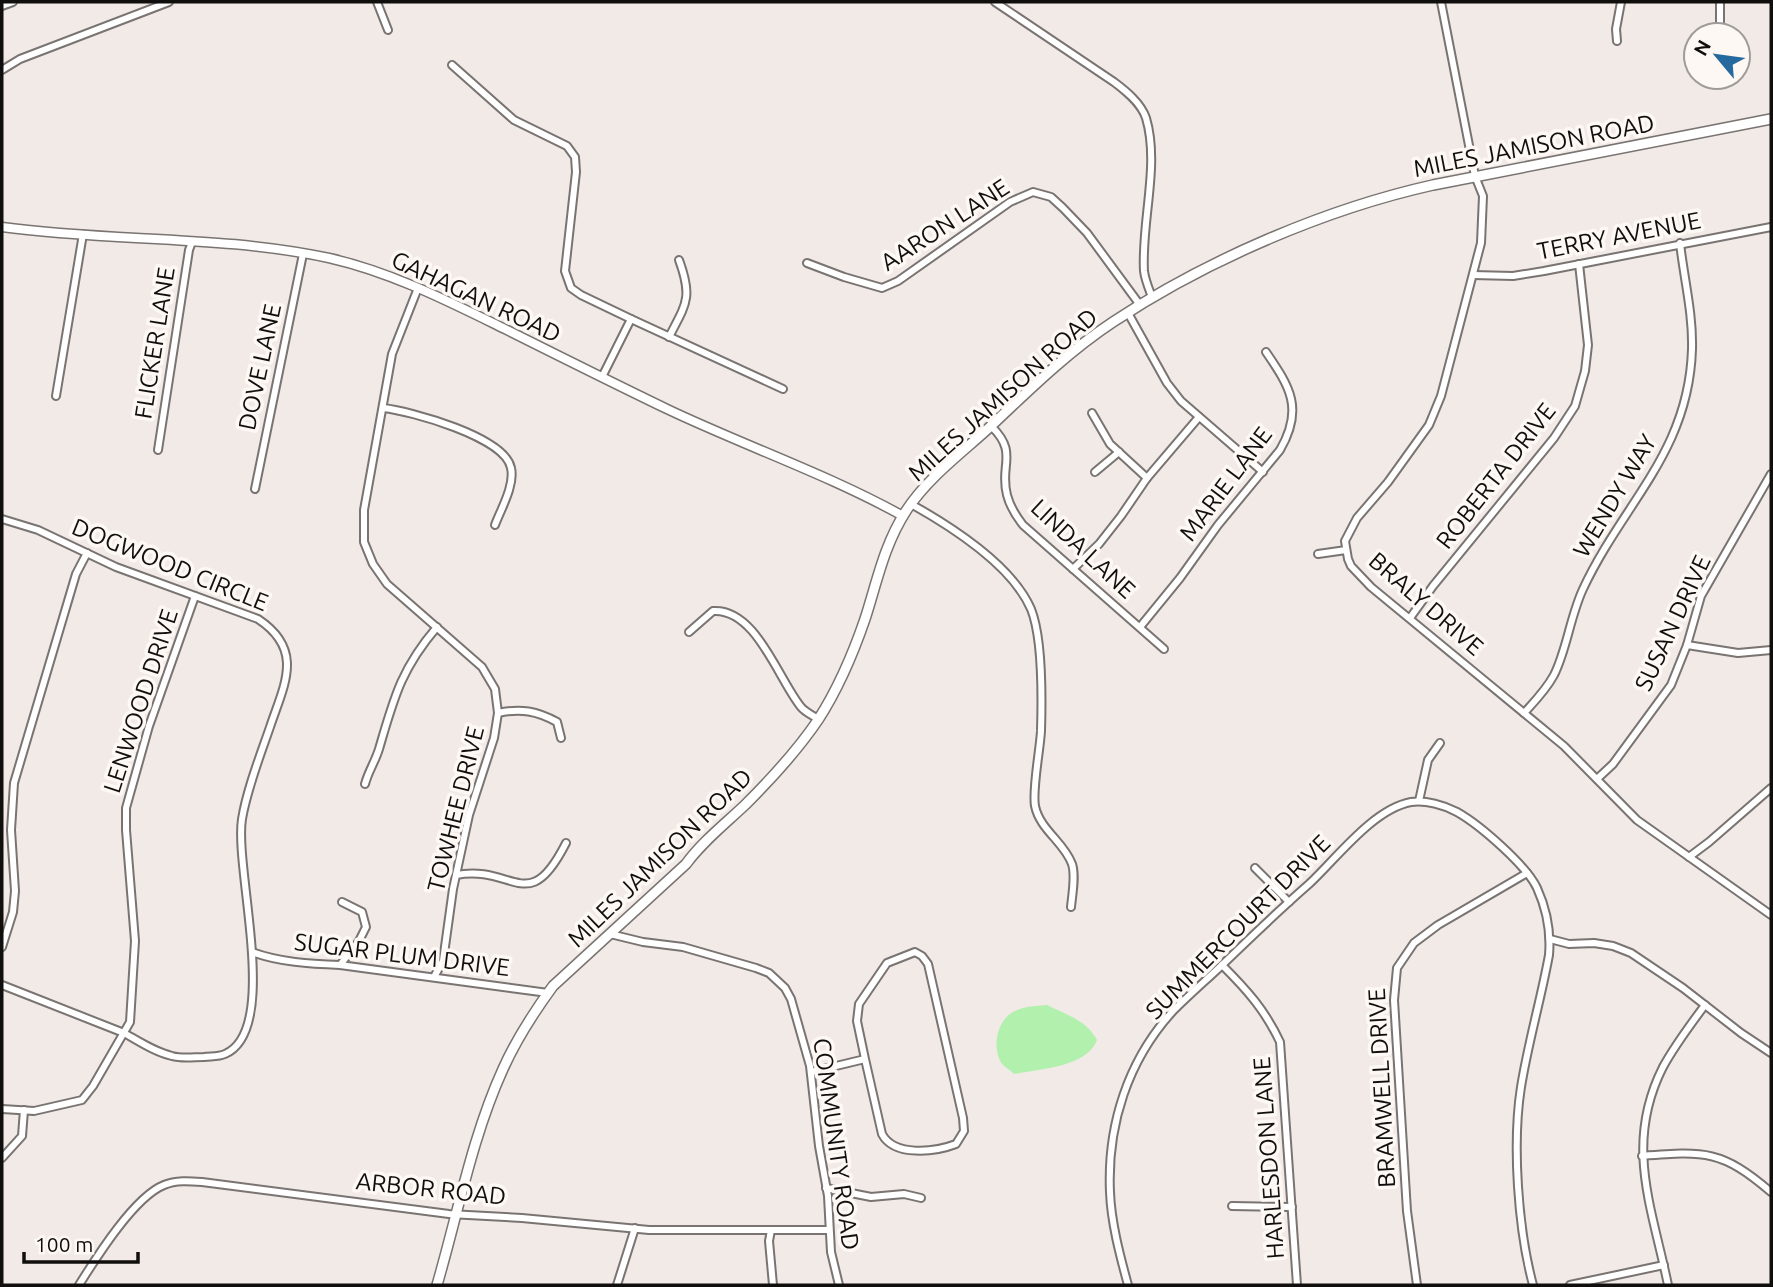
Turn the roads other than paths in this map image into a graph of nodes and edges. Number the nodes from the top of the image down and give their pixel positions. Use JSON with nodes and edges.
{"nodes":[{"id":1,"x":13,"y":2,"type":"edge"},
{"id":2,"x":169,"y":2,"type":"edge"},
{"id":3,"x":377,"y":2,"type":"edge"},
{"id":4,"x":995,"y":2,"type":"edge"},
{"id":5,"x":1441,"y":2,"type":"edge"},
{"id":6,"x":1621,"y":2,"type":"edge"},
{"id":7,"x":1720,"y":2,"type":"edge"},
{"id":8,"x":2,"y":6,"type":"edge"},
{"id":9,"x":1720,"y":21,"type":"edge"},
{"id":10,"x":388,"y":30,"type":"dead end"},
{"id":11,"x":1617,"y":41,"type":"dead end"},
{"id":12,"x":452,"y":65,"type":"dead end"},
{"id":13,"x":2,"y":70,"type":"edge"},
{"id":14,"x":1771,"y":119,"type":"edge"},
{"id":15,"x":1475,"y":176,"type":"junction"},
{"id":16,"x":1771,"y":227,"type":"edge"},
{"id":17,"x":2,"y":228,"type":"edge"},
{"id":18,"x":83,"y":234,"type":"junction"},
{"id":19,"x":192,"y":242,"type":"junction"},
{"id":20,"x":1680,"y":243,"type":"junction"},
{"id":21,"x":303,"y":254,"type":"junction"},
{"id":22,"x":679,"y":260,"type":"dead end"},
{"id":23,"x":807,"y":263,"type":"dead end"},
{"id":24,"x":1579,"y":264,"type":"junction"},
{"id":25,"x":1473,"y":275,"type":"junction"},
{"id":26,"x":418,"y":288,"type":"junction"},
{"id":27,"x":1152,"y":297,"type":"junction"},
{"id":28,"x":1140,"y":305,"type":"junction"},
{"id":29,"x":1128,"y":313,"type":"junction"},
{"id":30,"x":631,"y":319,"type":"junction"},
{"id":31,"x":669,"y":337,"type":"junction"},
{"id":32,"x":1266,"y":352,"type":"dead end"},
{"id":33,"x":602,"y":377,"type":"junction"},
{"id":34,"x":783,"y":388,"type":"dead end"},
{"id":35,"x":56,"y":396,"type":"dead end"},
{"id":36,"x":383,"y":408,"type":"junction"},
{"id":37,"x":1092,"y":413,"type":"dead end"},
{"id":38,"x":1199,"y":417,"type":"junction"},
{"id":39,"x":990,"y":426,"type":"junction"},
{"id":40,"x":158,"y":450,"type":"dead end"},
{"id":41,"x":1119,"y":452,"type":"junction"},
{"id":42,"x":1095,"y":472,"type":"dead end"},
{"id":43,"x":1263,"y":472,"type":"junction"},
{"id":44,"x":1771,"y":474,"type":"edge"},
{"id":45,"x":1147,"y":478,"type":"junction"},
{"id":46,"x":255,"y":489,"type":"dead end"},
{"id":47,"x":911,"y":504,"type":"junction"},
{"id":48,"x":903,"y":516,"type":"junction"},
{"id":49,"x":2,"y":520,"type":"edge"},
{"id":50,"x":495,"y":525,"type":"dead end"},
{"id":51,"x":1346,"y":550,"type":"junction"},
{"id":52,"x":87,"y":553,"type":"junction"},
{"id":53,"x":1318,"y":554,"type":"dead end"},
{"id":54,"x":1073,"y":569,"type":"junction"},
{"id":55,"x":195,"y":596,"type":"junction"},
{"id":56,"x":1410,"y":618,"type":"junction"},
{"id":57,"x":437,"y":627,"type":"junction"},
{"id":58,"x":1140,"y":627,"type":"junction"},
{"id":59,"x":689,"y":632,"type":"dead end"},
{"id":60,"x":1687,"y":645,"type":"junction"},
{"id":61,"x":1164,"y":649,"type":"dead end"},
{"id":62,"x":1771,"y":650,"type":"edge"},
{"id":63,"x":498,"y":713,"type":"junction"},
{"id":64,"x":1524,"y":713,"type":"junction"},
{"id":65,"x":818,"y":719,"type":"junction"},
{"id":66,"x":561,"y":738,"type":"dead end"},
{"id":67,"x":1440,"y":743,"type":"dead end"},
{"id":68,"x":1597,"y":779,"type":"junction"},
{"id":69,"x":365,"y":785,"type":"dead end"},
{"id":70,"x":1771,"y":788,"type":"edge"},
{"id":71,"x":1419,"y":802,"type":"junction"},
{"id":72,"x":566,"y":843,"type":"dead end"},
{"id":73,"x":1689,"y":857,"type":"junction"},
{"id":74,"x":1255,"y":868,"type":"dead end"},
{"id":75,"x":1527,"y":873,"type":"junction"},
{"id":76,"x":456,"y":875,"type":"junction"},
{"id":77,"x":342,"y":902,"type":"dead end"},
{"id":78,"x":1289,"y":902,"type":"junction"},
{"id":79,"x":1071,"y":907,"type":"dead end"},
{"id":80,"x":1771,"y":915,"type":"edge"},
{"id":81,"x":610,"y":934,"type":"junction"},
{"id":82,"x":1550,"y":939,"type":"junction"},
{"id":83,"x":2,"y":947,"type":"edge"},
{"id":84,"x":251,"y":952,"type":"junction"},
{"id":85,"x":340,"y":965,"type":"junction"},
{"id":86,"x":1222,"y":965,"type":"junction"},
{"id":87,"x":434,"y":977,"type":"junction"},
{"id":88,"x":2,"y":985,"type":"edge"},
{"id":89,"x":548,"y":993,"type":"junction"},
{"id":90,"x":1705,"y":1005,"type":"junction"},
{"id":91,"x":124,"y":1033,"type":"junction"},
{"id":92,"x":1771,"y":1053,"type":"edge"},
{"id":93,"x":865,"y":1059,"type":"junction"},
{"id":94,"x":811,"y":1072,"type":"junction"},
{"id":95,"x":2,"y":1109,"type":"edge"},
{"id":96,"x":24,"y":1110,"type":"junction"},
{"id":97,"x":1643,"y":1156,"type":"junction"},
{"id":98,"x":2,"y":1158,"type":"edge"},
{"id":99,"x":826,"y":1188,"type":"junction"},
{"id":100,"x":1771,"y":1192,"type":"edge"},
{"id":101,"x":921,"y":1198,"type":"dead end"},
{"id":102,"x":1232,"y":1206,"type":"dead end"},
{"id":103,"x":1292,"y":1207,"type":"junction"},
{"id":104,"x":457,"y":1214,"type":"junction"},
{"id":105,"x":635,"y":1228,"type":"junction"},
{"id":106,"x":771,"y":1230,"type":"junction"},
{"id":107,"x":829,"y":1230,"type":"junction"},
{"id":108,"x":1664,"y":1265,"type":"junction"},
{"id":109,"x":79,"y":1285,"type":"edge"},
{"id":110,"x":437,"y":1285,"type":"edge"},
{"id":111,"x":617,"y":1285,"type":"edge"},
{"id":112,"x":773,"y":1285,"type":"edge"},
{"id":113,"x":839,"y":1285,"type":"edge"},
{"id":114,"x":1128,"y":1285,"type":"edge"},
{"id":115,"x":1297,"y":1285,"type":"edge"},
{"id":116,"x":1417,"y":1285,"type":"edge"},
{"id":117,"x":1532,"y":1285,"type":"edge"},
{"id":118,"x":1570,"y":1285,"type":"edge"},
{"id":119,"x":1668,"y":1285,"type":"edge"}],
"edges":[{"from":1,"to":8,"type":"street"},
{"from":2,"to":13,"type":"street"},
{"from":3,"to":10,"type":"street"},
{"from":4,"to":27,"type":"street"},
{"from":5,"to":15,"type":"street","name":"BRALY DRIVE"},
{"from":6,"to":11,"type":"street"},
{"from":7,"to":9,"type":"street"},
{"from":12,"to":30,"type":"street"},
{"from":14,"to":15,"type":"main road","name":"MILES JAMISON ROAD"},
{"from":15,"to":25,"type":"street","name":"BRALY DRIVE"},
{"from":15,"to":27,"type":"main road","name":"MILES JAMISON ROAD"},
{"from":16,"to":20,"type":"street","name":"TERRY AVENUE"},
{"from":17,"to":18,"type":"street","name":"GAHAGAN ROAD"},
{"from":18,"to":19,"type":"street","name":"GAHAGAN ROAD"},
{"from":18,"to":35,"type":"street"},
{"from":19,"to":21,"type":"street","name":"GAHAGAN ROAD"},
{"from":19,"to":40,"type":"street","name":"FLICKER LANE"},
{"from":20,"to":24,"type":"street","name":"TERRY AVENUE"},
{"from":20,"to":64,"type":"street","name":"WENDY WAY"},
{"from":21,"to":26,"type":"street","name":"GAHAGAN ROAD"},
{"from":21,"to":46,"type":"street","name":"DOVE LANE"},
{"from":22,"to":31,"type":"street"},
{"from":23,"to":28,"type":"street","name":"AARON LANE"},
{"from":24,"to":25,"type":"street","name":"TERRY AVENUE"},
{"from":24,"to":56,"type":"street","name":"ROBERTA DRIVE"},
{"from":25,"to":51,"type":"street","name":"BRALY DRIVE"},
{"from":26,"to":33,"type":"street","name":"GAHAGAN ROAD"},
{"from":26,"to":36,"type":"street","name":"TOWHEE DRIVE"},
{"from":27,"to":28,"type":"main road","name":"MILES JAMISON ROAD"},
{"from":28,"to":29,"type":"main road","name":"MILES JAMISON ROAD"},
{"from":29,"to":38,"type":"street"},
{"from":29,"to":39,"type":"main road","name":"MILES JAMISON ROAD"},
{"from":30,"to":31,"type":"street"},
{"from":30,"to":33,"type":"street"},
{"from":31,"to":34,"type":"street"},
{"from":32,"to":43,"type":"street","name":"MARIE LANE"},
{"from":33,"to":48,"type":"street","name":"GAHAGAN ROAD"},
{"from":36,"to":50,"type":"street"},
{"from":36,"to":57,"type":"street","name":"TOWHEE DRIVE"},
{"from":37,"to":41,"type":"street"},
{"from":38,"to":43,"type":"street"},
{"from":38,"to":45,"type":"street"},
{"from":39,"to":47,"type":"main road","name":"MILES JAMISON ROAD"},
{"from":39,"to":54,"type":"street","name":"LINDA LANE"},
{"from":41,"to":42,"type":"street"},
{"from":41,"to":45,"type":"street"},
{"from":43,"to":58,"type":"street","name":"MARIE LANE"},
{"from":44,"to":60,"type":"street","name":"SUSAN DRIVE"},
{"from":45,"to":54,"type":"street"},
{"from":47,"to":48,"type":"main road","name":"MILES JAMISON ROAD"},
{"from":47,"to":79,"type":"street"},
{"from":48,"to":65,"type":"main road","name":"MILES JAMISON ROAD"},
{"from":49,"to":52,"type":"street","name":"DOGWOOD CIRCLE"},
{"from":51,"to":53,"type":"street"},
{"from":51,"to":56,"type":"street","name":"BRALY DRIVE"},
{"from":52,"to":55,"type":"street","name":"DOGWOOD CIRCLE"},
{"from":52,"to":83,"type":"street"},
{"from":54,"to":58,"type":"street","name":"LINDA LANE"},
{"from":55,"to":84,"type":"street","name":"DOGWOOD CIRCLE"},
{"from":55,"to":91,"type":"street","name":"LENWOOD DRIVE"},
{"from":56,"to":64,"type":"street","name":"BRALY DRIVE"},
{"from":57,"to":63,"type":"street","name":"TOWHEE DRIVE"},
{"from":57,"to":69,"type":"street"},
{"from":58,"to":61,"type":"street","name":"LINDA LANE"},
{"from":59,"to":65,"type":"street"},
{"from":60,"to":62,"type":"street"},
{"from":60,"to":68,"type":"street","name":"SUSAN DRIVE"},
{"from":63,"to":66,"type":"street"},
{"from":63,"to":76,"type":"street","name":"TOWHEE DRIVE"},
{"from":64,"to":68,"type":"street","name":"BRALY DRIVE"},
{"from":65,"to":81,"type":"main road","name":"MILES JAMISON ROAD"},
{"from":67,"to":71,"type":"street"},
{"from":68,"to":73,"type":"street","name":"BRALY DRIVE"},
{"from":70,"to":73,"type":"street"},
{"from":71,"to":75,"type":"street"},
{"from":71,"to":78,"type":"street","name":"SUMMERCOURT DRIVE"},
{"from":72,"to":76,"type":"street"},
{"from":73,"to":80,"type":"street","name":"BRALY DRIVE"},
{"from":74,"to":78,"type":"street"},
{"from":75,"to":82,"type":"street"},
{"from":75,"to":116,"type":"street","name":"BRAMWELL DRIVE"},
{"from":76,"to":87,"type":"street","name":"TOWHEE DRIVE"},
{"from":77,"to":85,"type":"street"},
{"from":78,"to":86,"type":"street","name":"SUMMERCOURT DRIVE"},
{"from":81,"to":89,"type":"main road","name":"MILES JAMISON ROAD"},
{"from":81,"to":94,"type":"street","name":"COMMUNITY ROAD"},
{"from":82,"to":90,"type":"street"},
{"from":82,"to":117,"type":"street"},
{"from":84,"to":85,"type":"street","name":"SUGAR PLUM DRIVE"},
{"from":84,"to":91,"type":"street","name":"DOGWOOD CIRCLE"},
{"from":85,"to":87,"type":"street","name":"SUGAR PLUM DRIVE"},
{"from":86,"to":103,"type":"street","name":"HARLESDON LANE"},
{"from":86,"to":114,"type":"street","name":"SUMMERCOURT DRIVE"},
{"from":87,"to":89,"type":"street","name":"SUGAR PLUM DRIVE"},
{"from":88,"to":91,"type":"street","name":"DOGWOOD CIRCLE"},
{"from":89,"to":104,"type":"main road","name":"MILES JAMISON ROAD"},
{"from":90,"to":92,"type":"street"},
{"from":90,"to":97,"type":"street"},
{"from":91,"to":96,"type":"street","name":"LENWOOD DRIVE"},
{"from":93,"to":93,"type":"street"},
{"from":93,"to":94,"type":"street"},
{"from":94,"to":99,"type":"street","name":"COMMUNITY ROAD"},
{"from":95,"to":96,"type":"street","name":"LENWOOD DRIVE"},
{"from":96,"to":98,"type":"street"},
{"from":97,"to":100,"type":"street"},
{"from":97,"to":108,"type":"street"},
{"from":99,"to":101,"type":"street"},
{"from":99,"to":107,"type":"street","name":"COMMUNITY ROAD"},
{"from":102,"to":103,"type":"street"},
{"from":103,"to":115,"type":"street","name":"HARLESDON LANE"},
{"from":104,"to":105,"type":"street","name":"ARBOR ROAD"},
{"from":104,"to":109,"type":"street","name":"ARBOR ROAD"},
{"from":104,"to":110,"type":"main road","name":"MILES JAMISON ROAD"},
{"from":105,"to":106,"type":"street","name":"ARBOR ROAD"},
{"from":105,"to":111,"type":"street"},
{"from":106,"to":107,"type":"street","name":"ARBOR ROAD"},
{"from":106,"to":112,"type":"street"},
{"from":107,"to":113,"type":"street","name":"COMMUNITY ROAD"},
{"from":108,"to":118,"type":"street"},
{"from":108,"to":119,"type":"street"}]}
